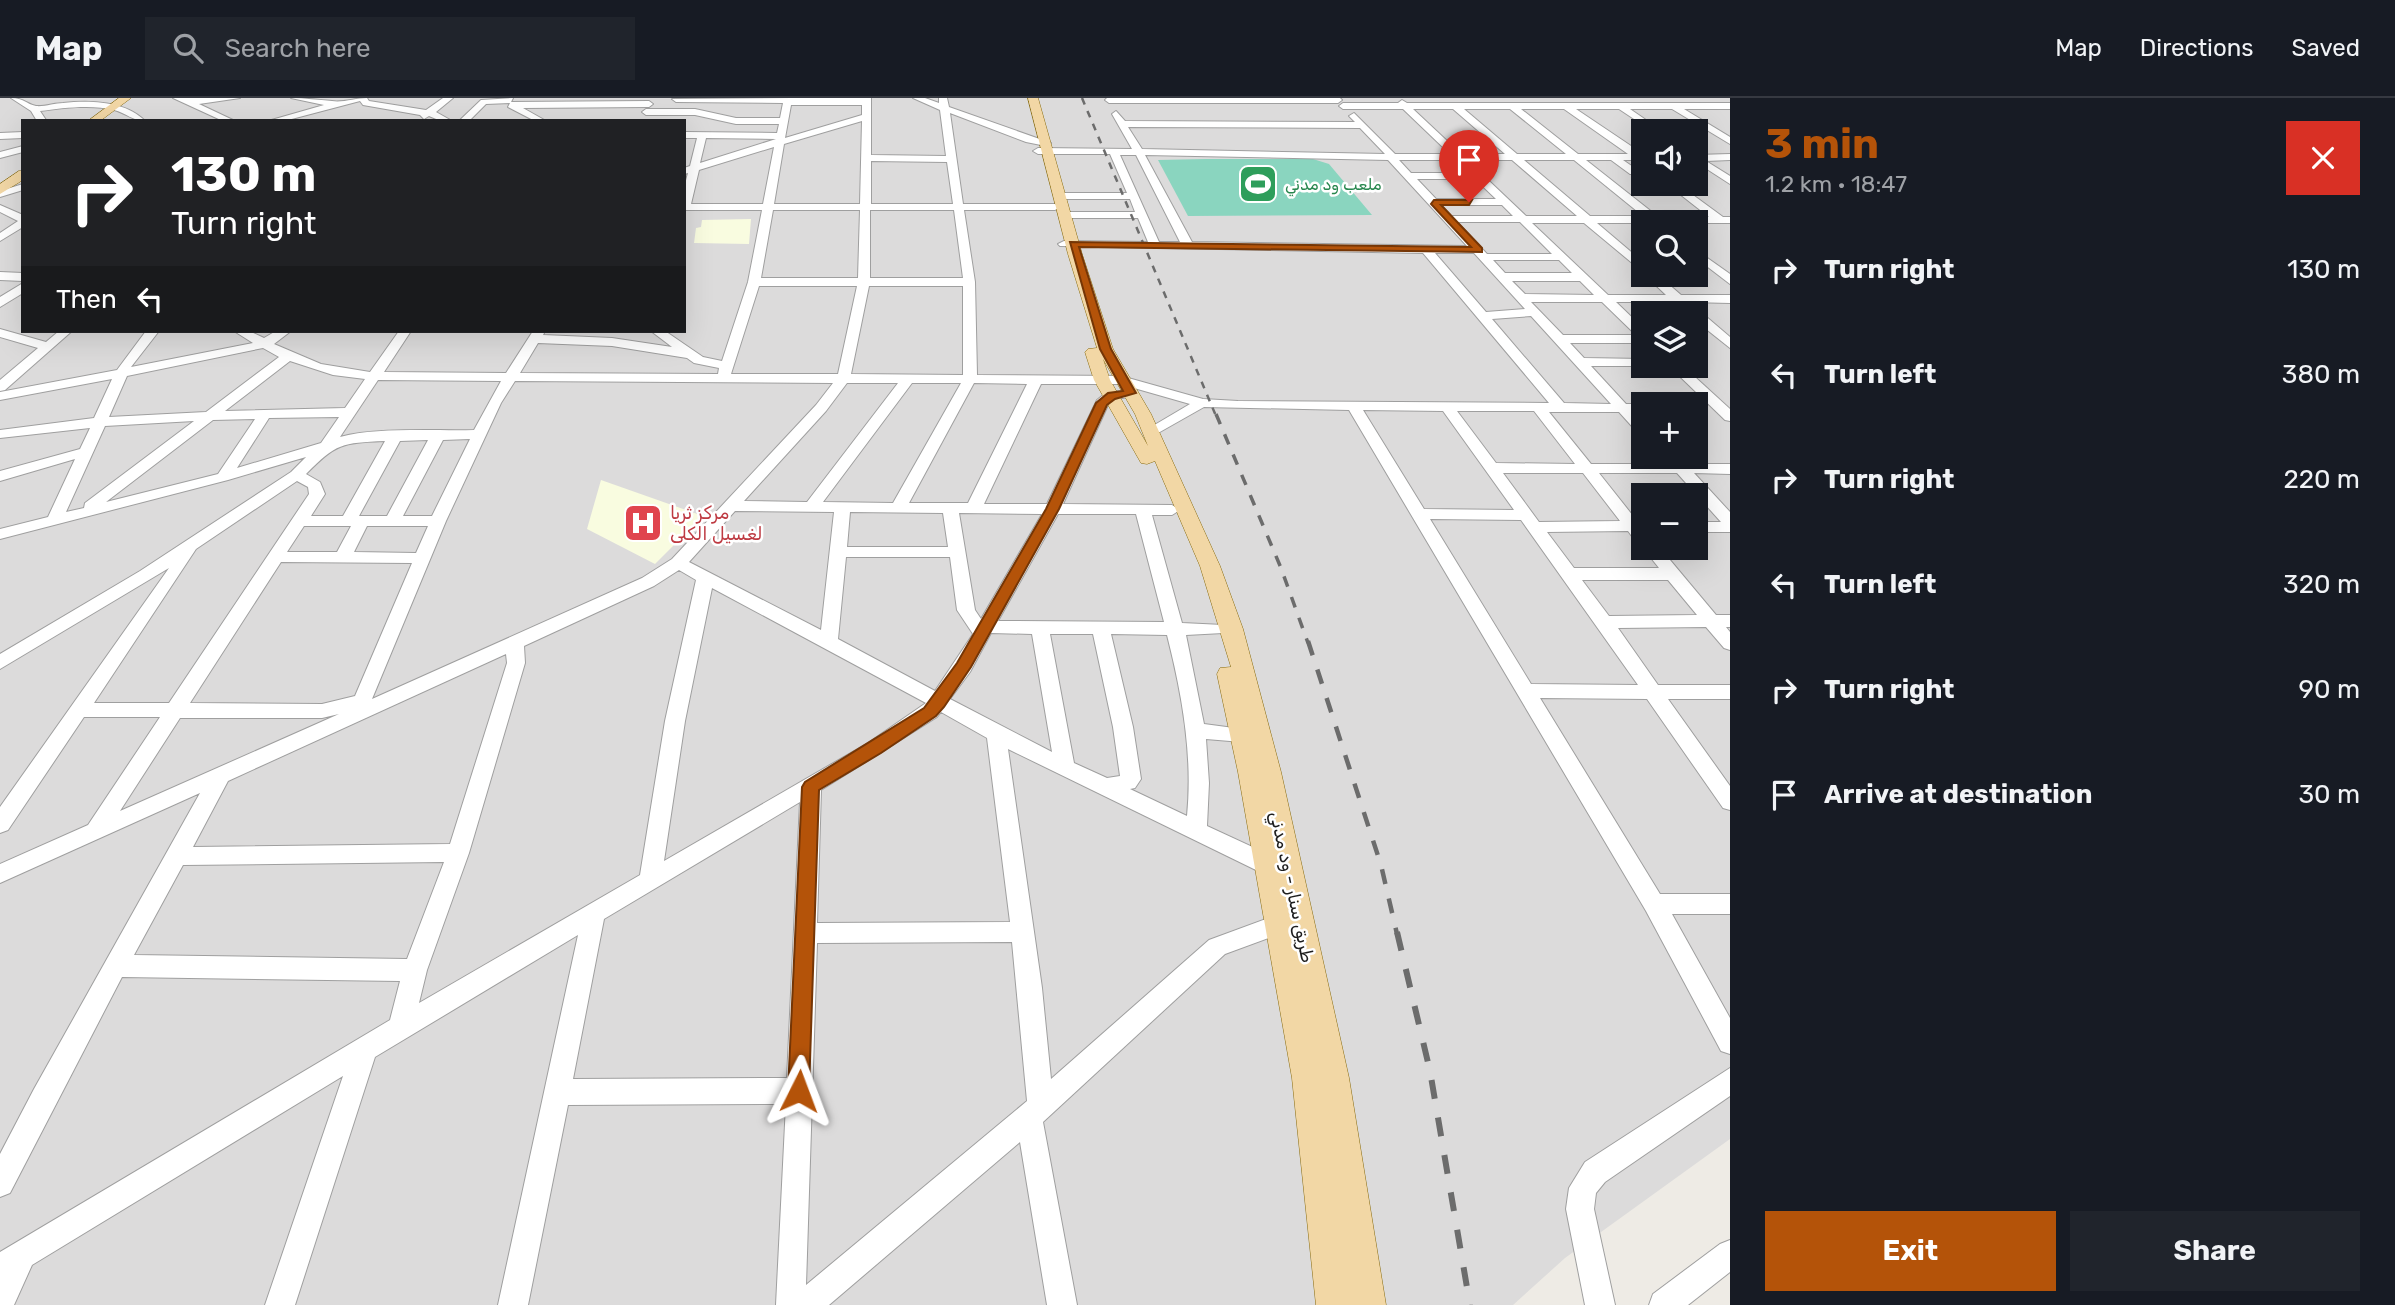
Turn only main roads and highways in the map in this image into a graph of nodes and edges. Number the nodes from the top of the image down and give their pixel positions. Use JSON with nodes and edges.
{"nodes":[{"id":1,"x":126,"y":98,"type":"edge"},
{"id":2,"x":133,"y":98,"type":"edge"},
{"id":3,"x":1023,"y":98,"type":"edge"},
{"id":4,"x":1033,"y":98,"type":"edge"},
{"id":5,"x":115,"y":108,"type":"junction"},
{"id":6,"x":96,"y":119,"type":"edge"},
{"id":7,"x":103,"y":119,"type":"edge"},
{"id":8,"x":1042,"y":147,"type":"junction"},
{"id":9,"x":21,"y":174,"type":"edge"},
{"id":10,"x":0,"y":190,"type":"edge"},
{"id":11,"x":1116,"y":387,"type":"junction"},
{"id":12,"x":1164,"y":481,"type":"junction"},
{"id":13,"x":1334,"y":1305,"type":"edge"},
{"id":14,"x":1368,"y":1305,"type":"edge"}],
"edges":[{"from":1,"to":5,"type":"main road"},
{"from":2,"to":5,"type":"main road"},
{"from":3,"to":8,"type":"main road"},
{"from":4,"to":8,"type":"main road"},
{"from":5,"to":6,"type":"main road"},
{"from":5,"to":7,"type":"main road"},
{"from":8,"to":11,"type":"main road"},
{"from":9,"to":10,"type":"main road"},
{"from":11,"to":12,"type":"main road"},
{"from":11,"to":12,"type":"main road"},
{"from":12,"to":13,"type":"main road","name":"طريق سنار - ود مدني"},
{"from":12,"to":14,"type":"main road","name":"طريق سنار - ود مدني"}]}
